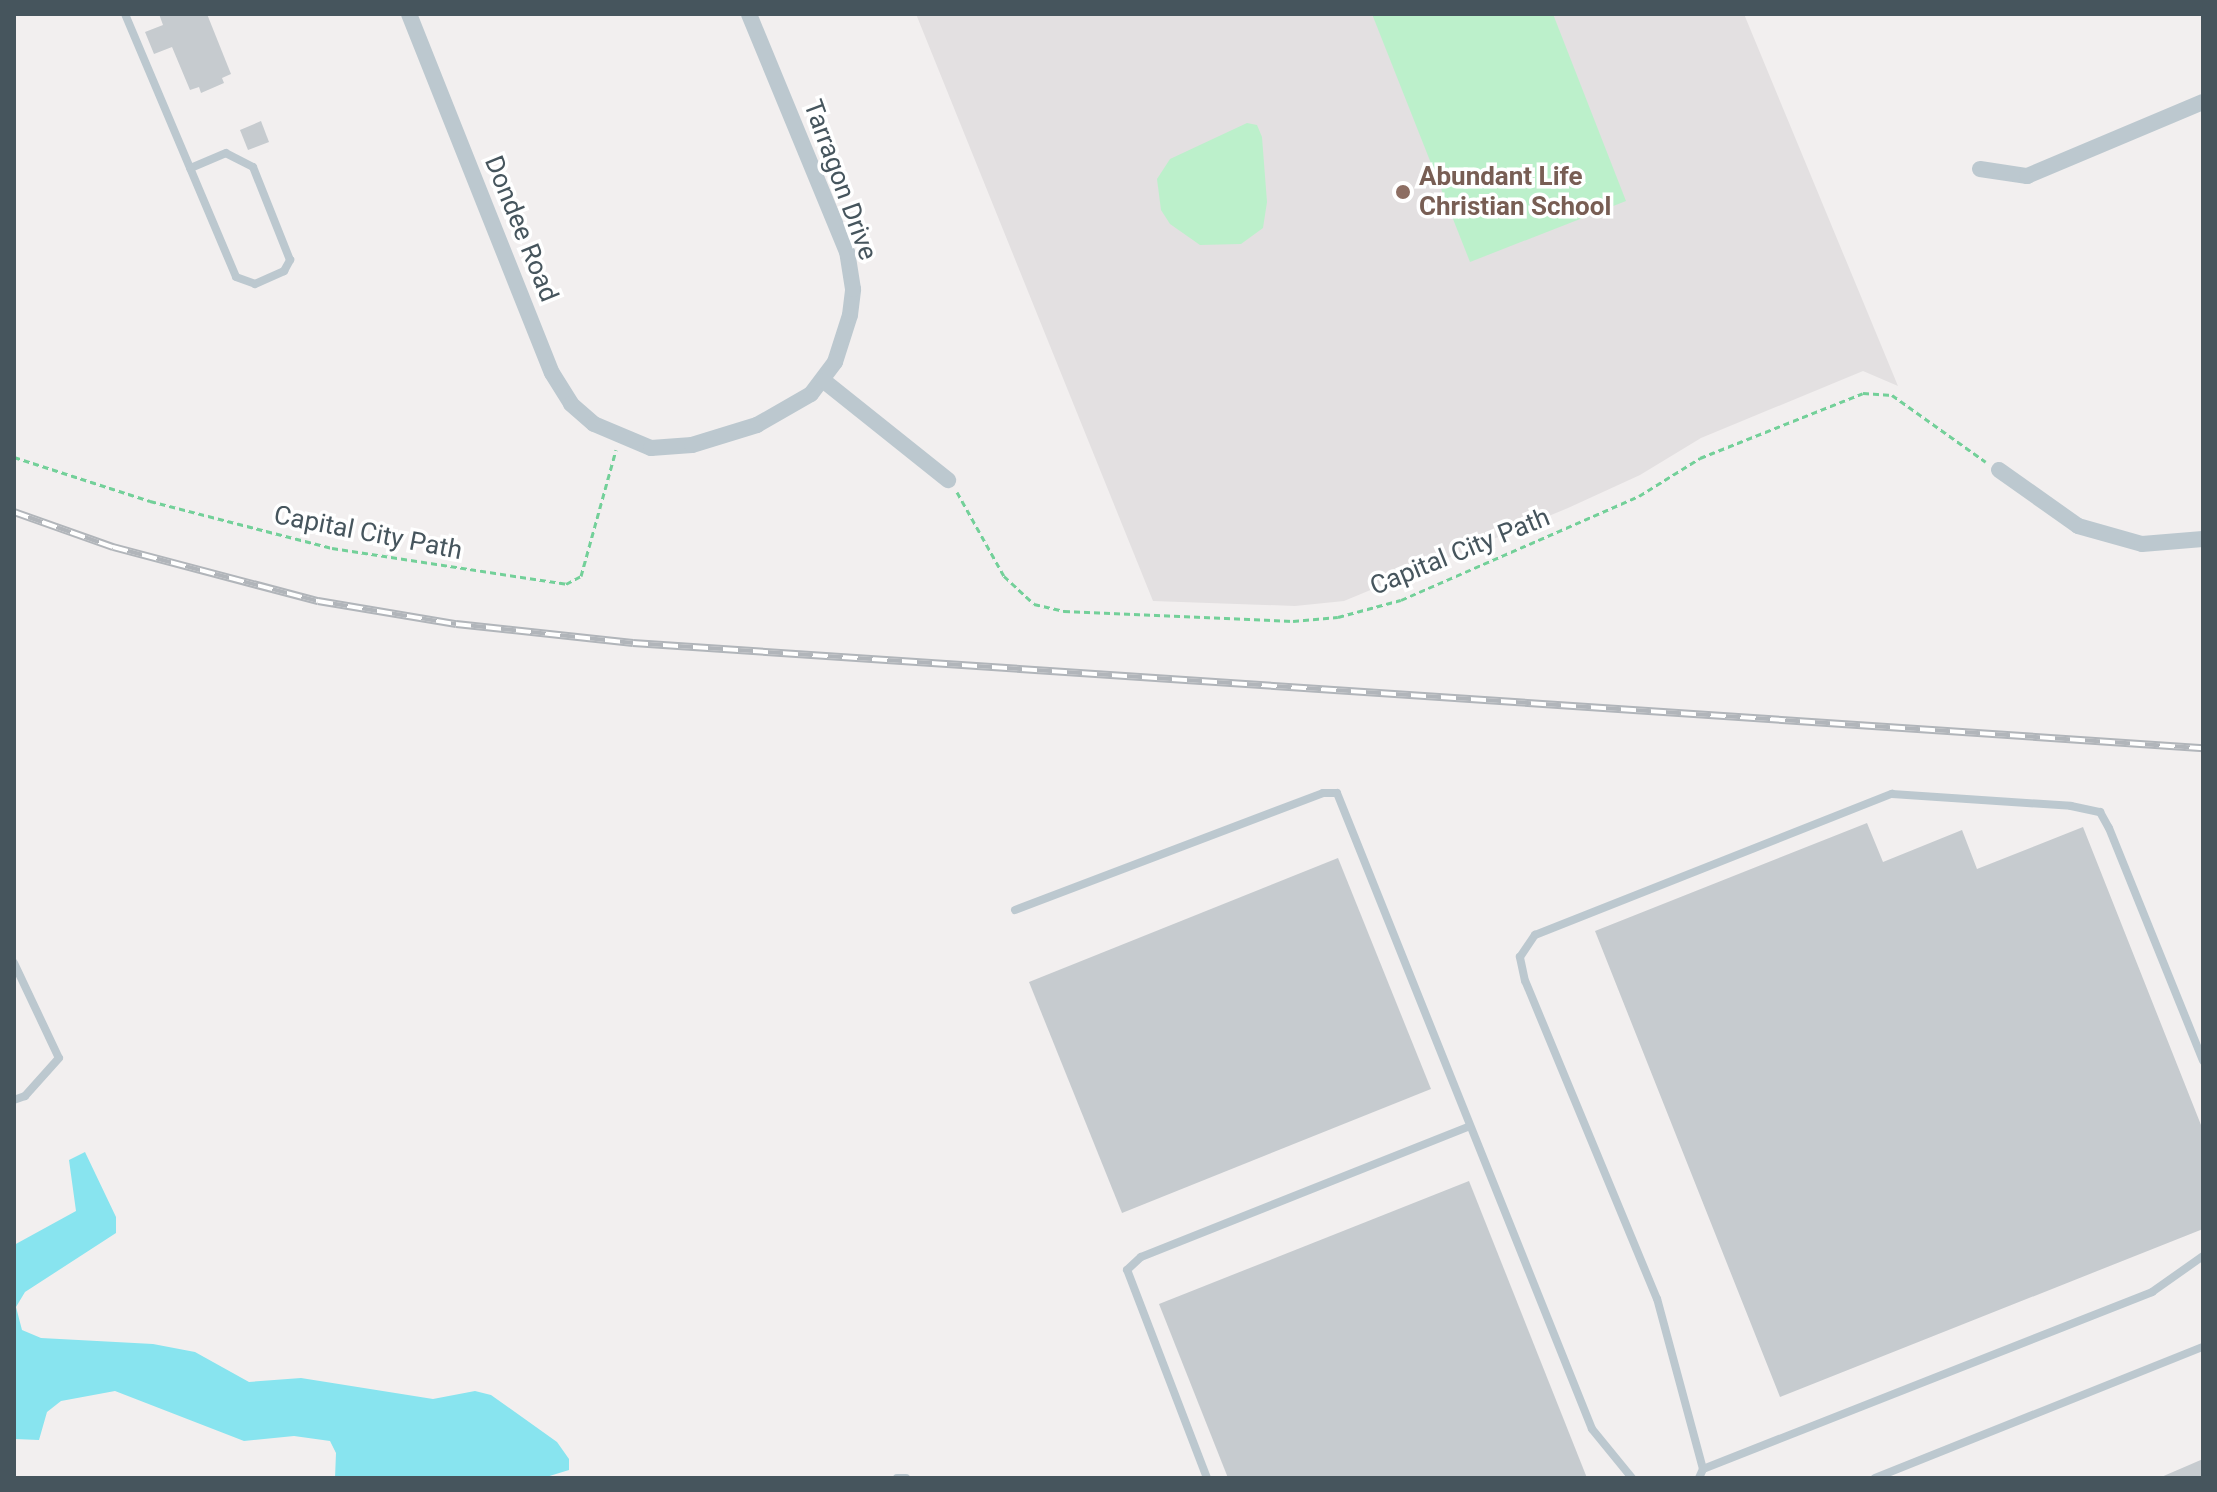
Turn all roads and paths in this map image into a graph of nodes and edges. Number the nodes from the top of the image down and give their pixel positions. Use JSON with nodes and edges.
{"nodes":[{"id":1,"x":125,"y":14,"type":"edge"},
{"id":2,"x":409,"y":14,"type":"edge"},
{"id":3,"x":749,"y":14,"type":"edge"},
{"id":4,"x":2203,"y":102,"type":"edge"},
{"id":5,"x":190,"y":168,"type":"junction"},
{"id":6,"x":1980,"y":169,"type":"dead end"},
{"id":7,"x":824,"y":381,"type":"junction"},
{"id":8,"x":620,"y":439,"type":"junction"},
{"id":9,"x":14,"y":457,"type":"edge"},
{"id":10,"x":1999,"y":470,"type":"joint"},
{"id":11,"x":948,"y":480,"type":"joint"},
{"id":12,"x":2203,"y":539,"type":"edge"},
{"id":13,"x":1015,"y":910,"type":"dead end"},
{"id":14,"x":14,"y":963,"type":"edge"},
{"id":15,"x":2203,"y":1061,"type":"edge"},
{"id":16,"x":14,"y":1100,"type":"edge"},
{"id":17,"x":1470,"y":1126,"type":"junction"},
{"id":18,"x":2203,"y":1256,"type":"edge"},
{"id":19,"x":2203,"y":1347,"type":"edge"},
{"id":20,"x":1701,"y":1474,"type":"edge"},
{"id":21,"x":897,"y":1478,"type":"edge"},
{"id":22,"x":906,"y":1478,"type":"edge"},
{"id":23,"x":1207,"y":1478,"type":"edge"},
{"id":24,"x":1632,"y":1478,"type":"edge"},
{"id":25,"x":1875,"y":1478,"type":"edge"}],
"edges":[{"from":1,"to":5,"type":"lane"},
{"from":2,"to":8,"type":"street","name":"Dondee Road"},
{"from":3,"to":7,"type":"street","name":"Tarragon Drive"},
{"from":4,"to":6,"type":"street"},
{"from":5,"to":5,"type":"lane"},
{"from":7,"to":8,"type":"street"},
{"from":7,"to":11,"type":"street"},
{"from":8,"to":9,"type":"path","name":"Capital City Path"},
{"from":10,"to":11,"type":"path","name":"Capital City Path"},
{"from":10,"to":12,"type":"street"},
{"from":13,"to":17,"type":"lane"},
{"from":14,"to":16,"type":"lane"},
{"from":15,"to":20,"type":"lane"},
{"from":17,"to":23,"type":"lane"},
{"from":17,"to":24,"type":"lane"},
{"from":18,"to":20,"type":"lane"},
{"from":19,"to":25,"type":"lane"},
{"from":21,"to":22,"type":"lane"}]}
